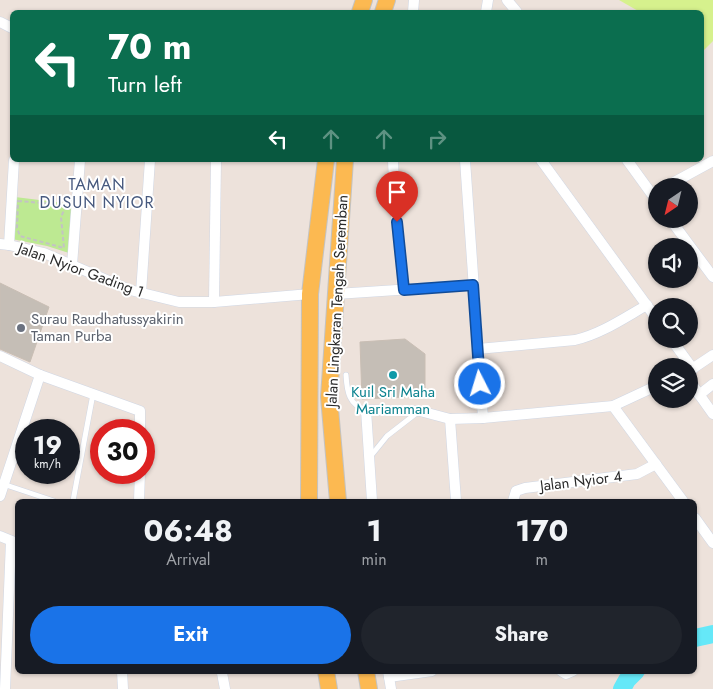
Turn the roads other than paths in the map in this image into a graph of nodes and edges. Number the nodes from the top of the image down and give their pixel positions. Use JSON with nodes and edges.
{"nodes":[{"id":1,"x":713,"y":161,"type":"edge"},
{"id":2,"x":14,"y":162,"type":"edge"},
{"id":3,"x":80,"y":162,"type":"edge"},
{"id":4,"x":150,"y":162,"type":"edge"},
{"id":5,"x":216,"y":162,"type":"edge"},
{"id":6,"x":326,"y":162,"type":"edge"},
{"id":7,"x":346,"y":162,"type":"edge"},
{"id":8,"x":393,"y":162,"type":"edge"},
{"id":9,"x":465,"y":162,"type":"edge"},
{"id":10,"x":542,"y":162,"type":"edge"},
{"id":11,"x":629,"y":162,"type":"edge"},
{"id":12,"x":682,"y":178,"type":"edge"},
{"id":13,"x":648,"y":186,"type":"edge"},
{"id":14,"x":677,"y":228,"type":"edge"},
{"id":15,"x":5,"y":245,"type":"edge"},
{"id":16,"x":72,"y":265,"type":"junction"},
{"id":17,"x":713,"y":278,"type":"edge"},
{"id":18,"x":473,"y":285,"type":"junction"},
{"id":19,"x":404,"y":290,"type":"junction"},
{"id":20,"x":141,"y":292,"type":"junction"},
{"id":21,"x":310,"y":294,"type":"junction"},
{"id":22,"x":336,"y":294,"type":"junction"},
{"id":23,"x":214,"y":302,"type":"junction"},
{"id":24,"x":647,"y":305,"type":"joint"},
{"id":25,"x":478,"y":349,"type":"junction"},
{"id":26,"x":713,"y":355,"type":"edge"},
{"id":27,"x":0,"y":356,"type":"edge"},
{"id":28,"x":698,"y":365,"type":"edge"},
{"id":29,"x":40,"y":375,"type":"junction"},
{"id":30,"x":346,"y":375,"type":"dead end"},
{"id":31,"x":713,"y":384,"type":"edge"},
{"id":32,"x":648,"y":390,"type":"edge"},
{"id":33,"x":93,"y":394,"type":"junction"},
{"id":34,"x":699,"y":395,"type":"joint"},
{"id":35,"x":613,"y":406,"type":"junction"},
{"id":36,"x":366,"y":410,"type":"junction"},
{"id":37,"x":420,"y":411,"type":"junction"},
{"id":38,"x":713,"y":414,"type":"edge"},
{"id":39,"x":483,"y":418,"type":"junction"},
{"id":40,"x":140,"y":419,"type":"edge"},
{"id":41,"x":450,"y":419,"type":"junction"},
{"id":42,"x":369,"y":457,"type":"junction"},
{"id":43,"x":656,"y":464,"type":"junction"},
{"id":44,"x":3,"y":484,"type":"junction"},
{"id":45,"x":140,"y":484,"type":"edge"},
{"id":46,"x":0,"y":496,"type":"edge"},
{"id":47,"x":48,"y":499,"type":"edge"},
{"id":48,"x":74,"y":499,"type":"edge"},
{"id":49,"x":139,"y":499,"type":"edge"},
{"id":50,"x":309,"y":499,"type":"edge"},
{"id":51,"x":338,"y":499,"type":"edge"},
{"id":52,"x":372,"y":499,"type":"edge"},
{"id":53,"x":456,"y":499,"type":"edge"},
{"id":54,"x":514,"y":499,"type":"edge"},
{"id":55,"x":682,"y":499,"type":"edge"},
{"id":56,"x":697,"y":525,"type":"edge"},
{"id":57,"x":0,"y":536,"type":"edge"},
{"id":58,"x":14,"y":542,"type":"edge"},
{"id":59,"x":713,"y":543,"type":"edge"},
{"id":60,"x":122,"y":674,"type":"edge"},
{"id":61,"x":222,"y":674,"type":"edge"},
{"id":62,"x":326,"y":674,"type":"edge"},
{"id":63,"x":366,"y":674,"type":"edge"},
{"id":64,"x":389,"y":674,"type":"edge"},
{"id":65,"x":5,"y":689,"type":"edge"},
{"id":66,"x":123,"y":689,"type":"edge"},
{"id":67,"x":225,"y":689,"type":"edge"},
{"id":68,"x":329,"y":689,"type":"edge"},
{"id":69,"x":369,"y":689,"type":"edge"},
{"id":70,"x":391,"y":689,"type":"edge"}],
"edges":[{"from":1,"to":12,"type":"street"},
{"from":2,"to":15,"type":"street"},
{"from":3,"to":16,"type":"street"},
{"from":4,"to":20,"type":"street"},
{"from":5,"to":23,"type":"street"},
{"from":6,"to":21,"type":"main road","name":"Jalan Lingkaran Tengah Seremban"},
{"from":7,"to":22,"type":"main road","name":"Jalan Lingkaran Tengah Seremban"},
{"from":8,"to":19,"type":"street"},
{"from":9,"to":18,"type":"street"},
{"from":10,"to":24,"type":"street"},
{"from":11,"to":13,"type":"street"},
{"from":14,"to":17,"type":"street"},
{"from":15,"to":16,"type":"street","name":"Jalan Nyior Gading 1"},
{"from":16,"to":20,"type":"street","name":"Jalan Nyior Gading 1"},
{"from":18,"to":19,"type":"street"},
{"from":18,"to":25,"type":"street"},
{"from":19,"to":22,"type":"street"},
{"from":20,"to":23,"type":"street","name":"Jalan Nyior Gading 1"},
{"from":21,"to":23,"type":"street","name":"Jalan Nyior Gading 1"},
{"from":21,"to":50,"type":"main road","name":"Jalan Lingkaran Tengah Seremban"},
{"from":22,"to":51,"type":"main road","name":"Jalan Lingkaran Tengah Seremban"},
{"from":24,"to":25,"type":"street"},
{"from":25,"to":39,"type":"street"},
{"from":26,"to":28,"type":"street"},
{"from":27,"to":29,"type":"street"},
{"from":29,"to":33,"type":"street"},
{"from":29,"to":44,"type":"street"},
{"from":30,"to":36,"type":"lane"},
{"from":31,"to":34,"type":"street"},
{"from":32,"to":35,"type":"street"},
{"from":33,"to":40,"type":"street"},
{"from":33,"to":48,"type":"lane"},
{"from":34,"to":38,"type":"street"},
{"from":35,"to":39,"type":"street"},
{"from":35,"to":43,"type":"street"},
{"from":36,"to":37,"type":"street"},
{"from":36,"to":42,"type":"street"},
{"from":37,"to":41,"type":"street"},
{"from":37,"to":42,"type":"lane"},
{"from":39,"to":41,"type":"street"},
{"from":41,"to":53,"type":"street"},
{"from":42,"to":52,"type":"street"},
{"from":43,"to":54,"type":"street","name":"Jalan Nyior 4"},
{"from":43,"to":55,"type":"street"},
{"from":44,"to":46,"type":"street"},
{"from":44,"to":47,"type":"lane"},
{"from":45,"to":49,"type":"street"},
{"from":56,"to":59,"type":"street"},
{"from":57,"to":58,"type":"street"},
{"from":58,"to":65,"type":"street"},
{"from":60,"to":66,"type":"street"},
{"from":61,"to":67,"type":"street"},
{"from":62,"to":68,"type":"main road"},
{"from":63,"to":69,"type":"main road"},
{"from":64,"to":70,"type":"street"}]}
